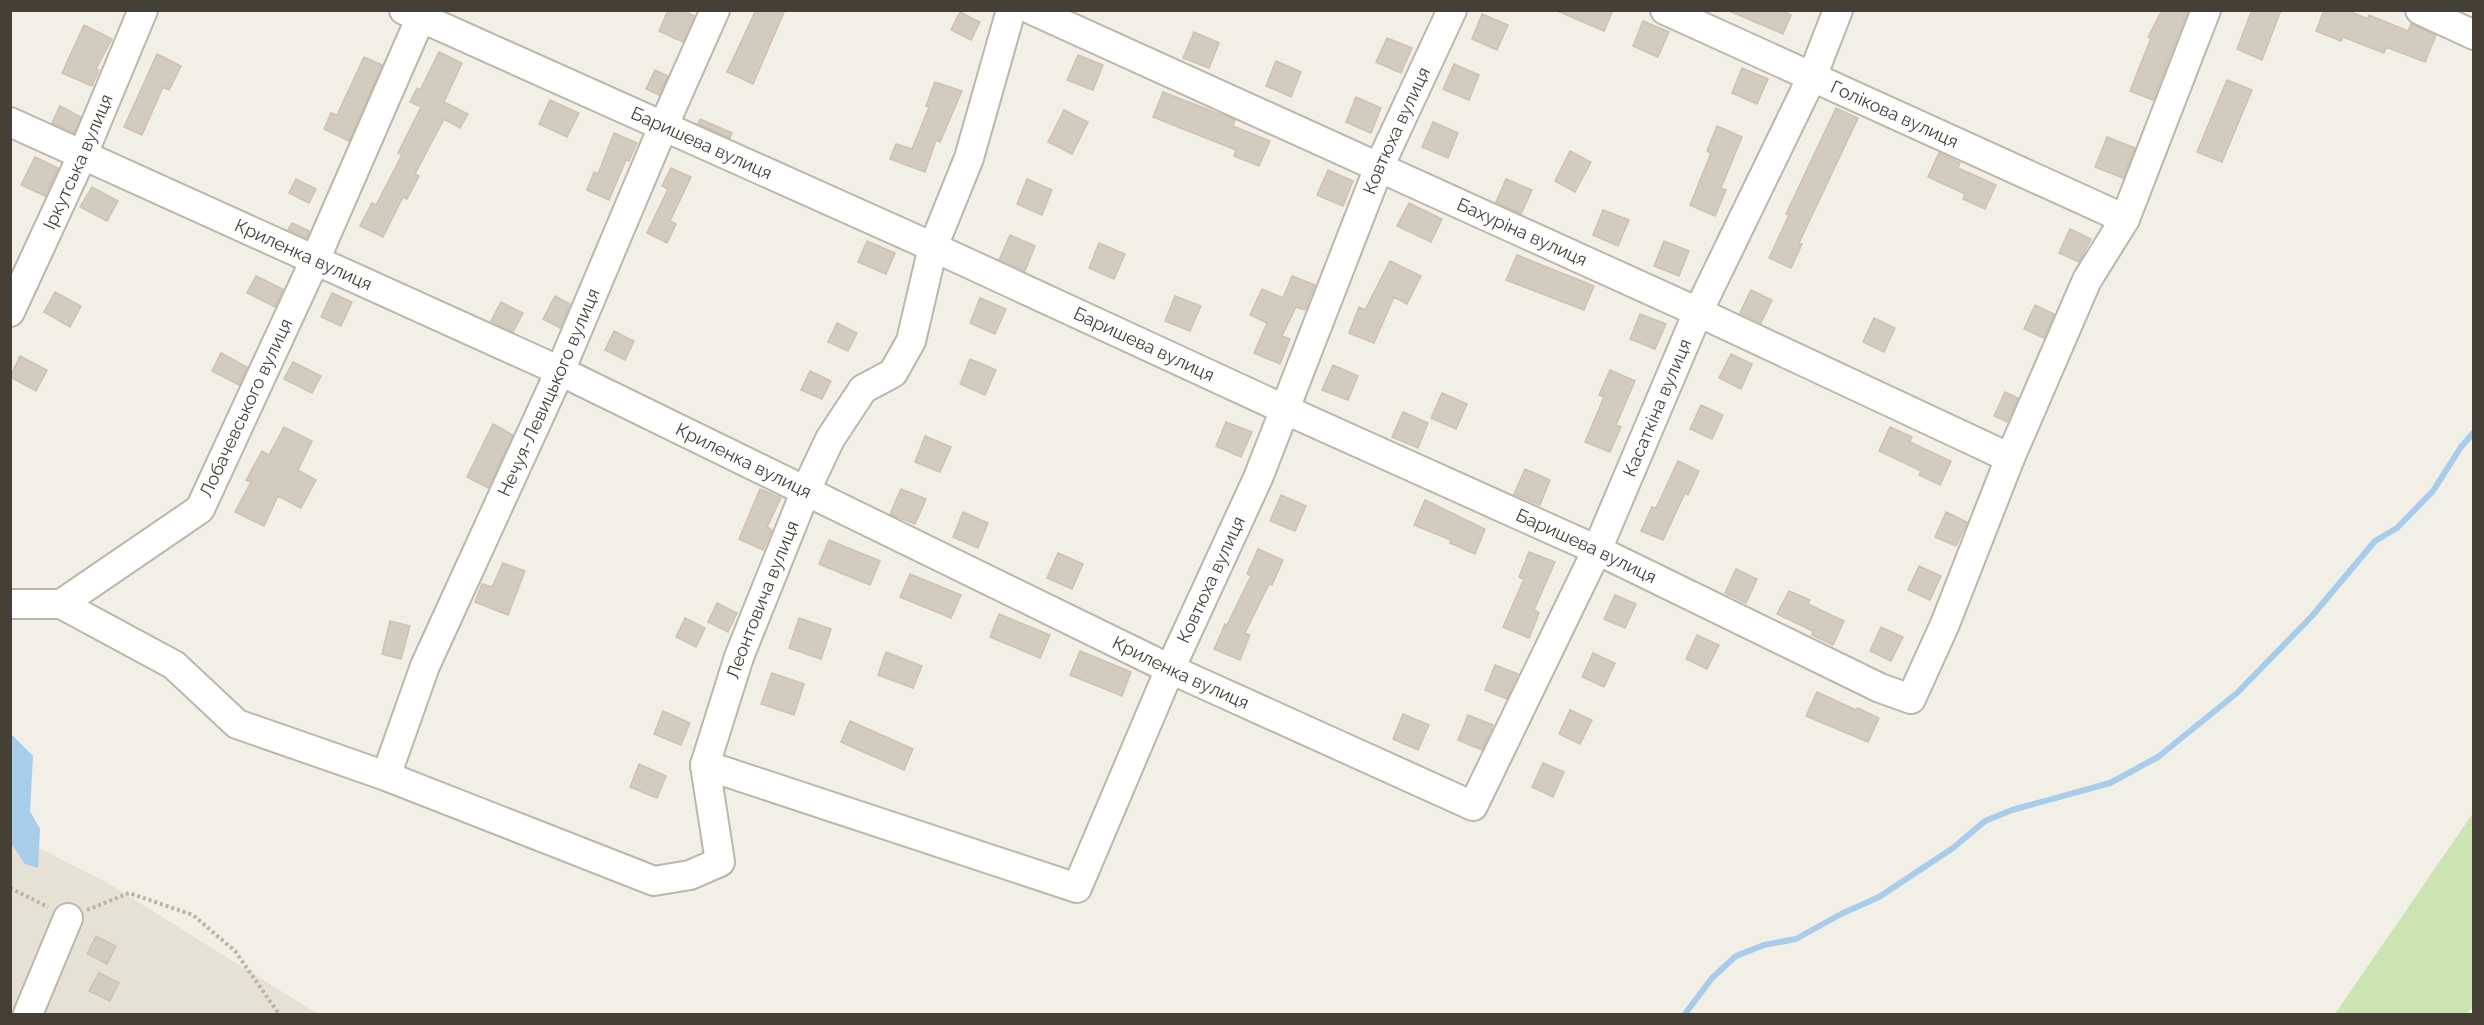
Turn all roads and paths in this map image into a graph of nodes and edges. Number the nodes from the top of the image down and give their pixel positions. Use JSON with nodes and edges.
{"nodes":[{"id":1,"x":143,"y":10,"type":"edge"},
{"id":2,"x":715,"y":10,"type":"edge"},
{"id":3,"x":1011,"y":10,"type":"edge"},
{"id":4,"x":1032,"y":10,"type":"edge"},
{"id":5,"x":1452,"y":10,"type":"edge"},
{"id":6,"x":1665,"y":10,"type":"edge"},
{"id":7,"x":1839,"y":10,"type":"edge"},
{"id":8,"x":2206,"y":10,"type":"edge"},
{"id":9,"x":2420,"y":10,"type":"edge"},
{"id":10,"x":416,"y":13,"type":"edge"},
{"id":11,"x":2474,"y":35,"type":"edge"},
{"id":12,"x":1812,"y":77,"type":"junction"},
{"id":13,"x":10,"y":122,"type":"edge"},
{"id":14,"x":663,"y":127,"type":"junction"},
{"id":15,"x":83,"y":154,"type":"junction"},
{"id":16,"x":1379,"y":167,"type":"junction"},
{"id":17,"x":2125,"y":219,"type":"junction"},
{"id":18,"x":933,"y":247,"type":"junction"},
{"id":19,"x":315,"y":260,"type":"junction"},
{"id":20,"x":10,"y":312,"type":"edge"},
{"id":21,"x":1698,"y":312,"type":"junction"},
{"id":22,"x":560,"y":371,"type":"junction"},
{"id":23,"x":1286,"y":410,"type":"junction"},
{"id":24,"x":2010,"y":458,"type":"junction"},
{"id":25,"x":806,"y":490,"type":"junction"},
{"id":26,"x":1597,"y":550,"type":"junction"},
{"id":27,"x":10,"y":604,"type":"edge"},
{"id":28,"x":61,"y":604,"type":"junction"},
{"id":29,"x":1170,"y":669,"type":"junction"},
{"id":30,"x":705,"y":765,"type":"junction"},
{"id":31,"x":386,"y":776,"type":"junction"},
{"id":32,"x":1473,"y":806,"type":"joint"},
{"id":33,"x":10,"y":888,"type":"edge"},
{"id":34,"x":68,"y":918,"type":"junction"},
{"id":35,"x":28,"y":1014,"type":"edge"},
{"id":36,"x":279,"y":1014,"type":"edge"}],
"edges":[{"from":1,"to":15,"type":"street","name":"Іркутська вулиця"},
{"from":2,"to":14,"type":"street","name":"Нечуя-Левицького вулиця"},
{"from":3,"to":18,"type":"street","name":"Леонтовича вулиця"},
{"from":4,"to":16,"type":"street","name":"Бахуріна вулиця"},
{"from":5,"to":16,"type":"street","name":"Ковтюха вулиця"},
{"from":6,"to":12,"type":"street","name":"Голікова вулиця"},
{"from":7,"to":12,"type":"street","name":"Касаткіна вулиця"},
{"from":8,"to":17,"type":"street"},
{"from":9,"to":11,"type":"street"},
{"from":10,"to":14,"type":"street","name":"Баришева вулиця"},
{"from":10,"to":19,"type":"street","name":"Лобачевського вулиця"},
{"from":12,"to":17,"type":"street","name":"Голікова вулиця"},
{"from":12,"to":21,"type":"street","name":"Касаткіна вулиця"},
{"from":13,"to":15,"type":"street","name":"Криленка вулиця"},
{"from":14,"to":18,"type":"street","name":"Баришева вулиця"},
{"from":14,"to":22,"type":"street","name":"Нечуя-Левицького вулиця"},
{"from":15,"to":19,"type":"street","name":"Криленка вулиця"},
{"from":15,"to":20,"type":"street","name":"Іркутська вулиця"},
{"from":16,"to":21,"type":"street","name":"Бахуріна вулиця"},
{"from":16,"to":23,"type":"street","name":"Ковтюха вулиця"},
{"from":17,"to":24,"type":"street"},
{"from":18,"to":23,"type":"street","name":"Баришева вулиця"},
{"from":18,"to":25,"type":"street","name":"Леонтовича вулиця"},
{"from":19,"to":22,"type":"street","name":"Криленка вулиця"},
{"from":19,"to":28,"type":"street","name":"Лобачевського вулиця"},
{"from":21,"to":24,"type":"street","name":"Бахуріна вулиця"},
{"from":21,"to":26,"type":"street","name":"Касаткіна вулиця"},
{"from":22,"to":25,"type":"street","name":"Криленка вулиця"},
{"from":22,"to":31,"type":"street","name":"Нечуя-Левицького вулиця"},
{"from":23,"to":26,"type":"street","name":"Баришева вулиця"},
{"from":23,"to":29,"type":"street","name":"Ковтюха вулиця"},
{"from":24,"to":26,"type":"street","name":"Баришева вулиця"},
{"from":25,"to":29,"type":"street","name":"Криленка вулиця"},
{"from":25,"to":30,"type":"street","name":"Леонтовича вулиця"},
{"from":26,"to":32,"type":"street","name":"Касаткіна вулиця"},
{"from":27,"to":28,"type":"street"},
{"from":28,"to":31,"type":"street"},
{"from":29,"to":30,"type":"street","name":"Ковтюха вулиця"},
{"from":29,"to":32,"type":"street","name":"Криленка вулиця"},
{"from":30,"to":31,"type":"street"},
{"from":33,"to":34,"type":"path"},
{"from":34,"to":35,"type":"street"},
{"from":34,"to":36,"type":"path"}]}
